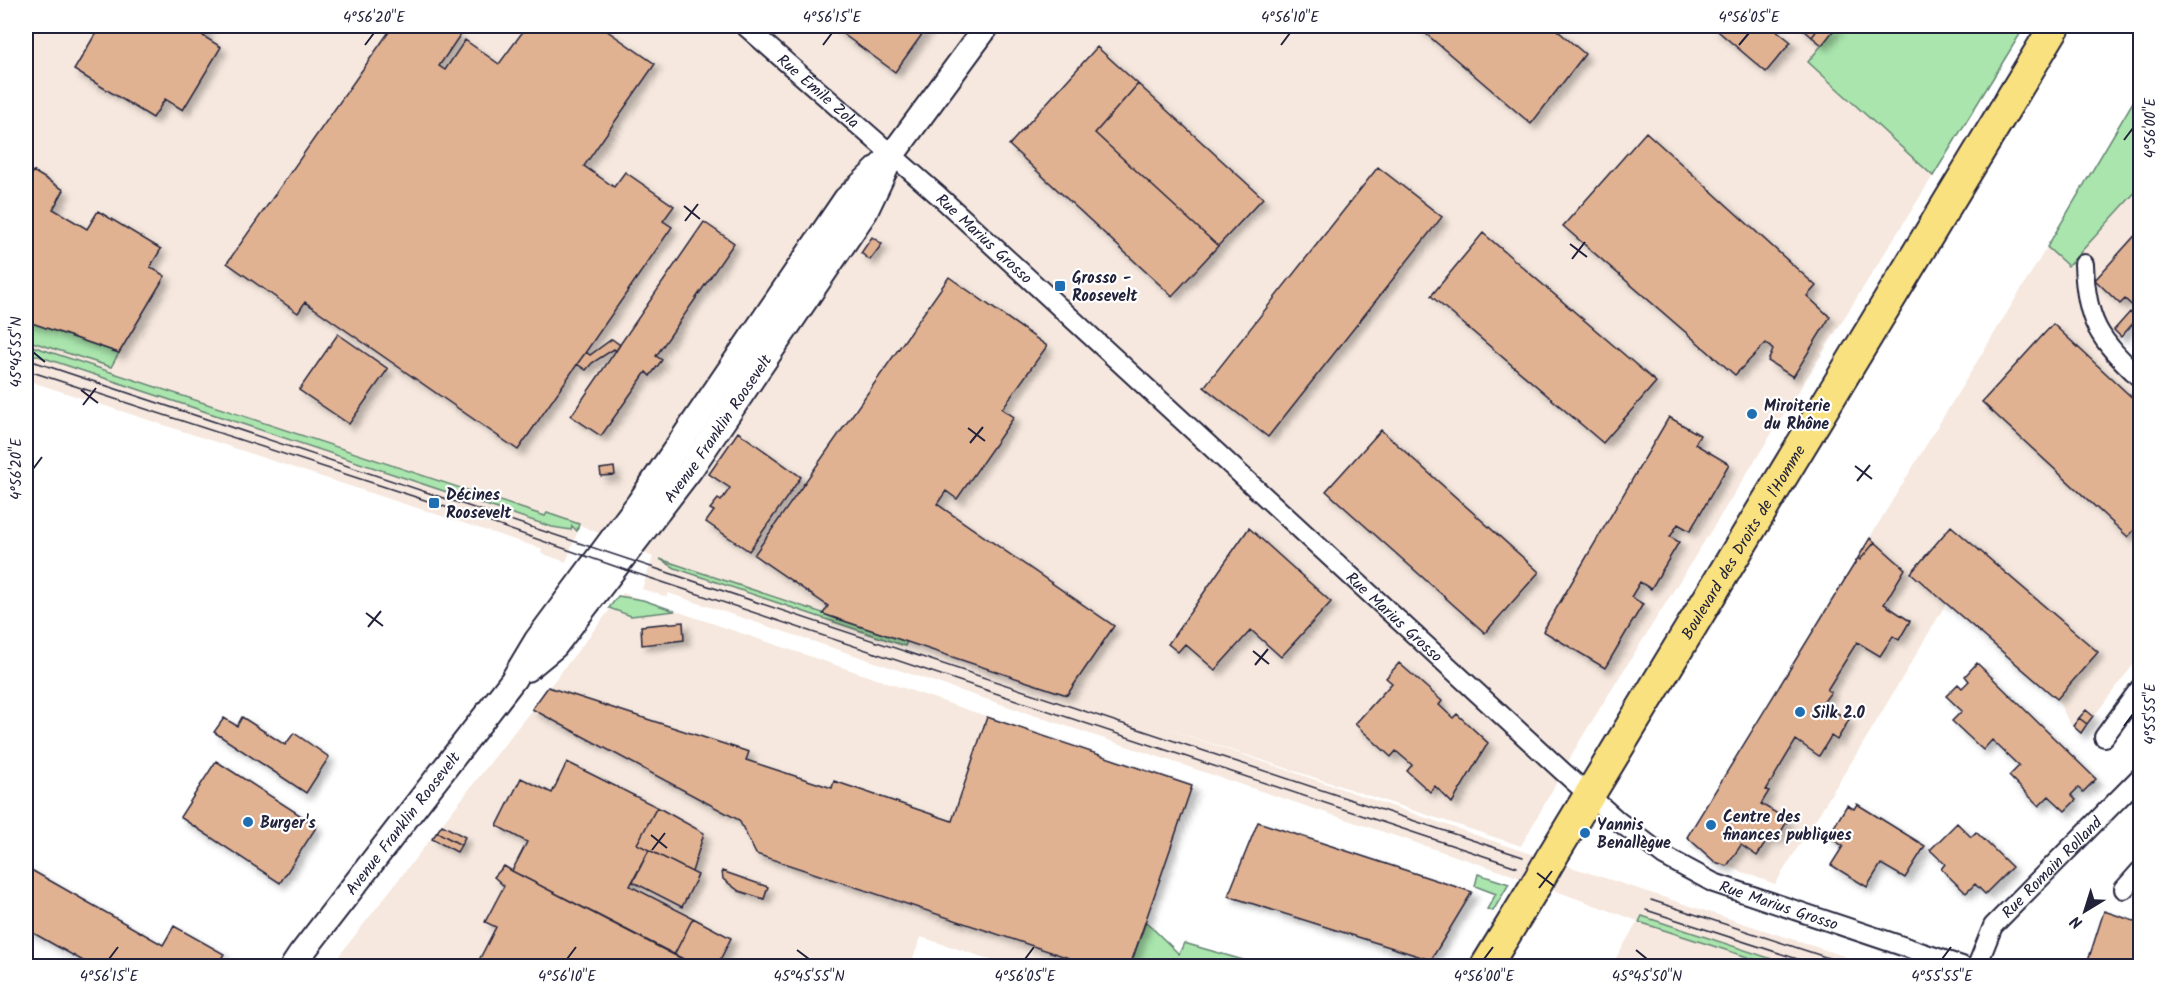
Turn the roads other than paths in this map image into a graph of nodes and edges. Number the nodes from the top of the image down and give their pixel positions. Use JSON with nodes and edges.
{"nodes":[{"id":1,"x":745,"y":26,"type":"edge"},
{"id":2,"x":987,"y":26,"type":"edge"},
{"id":3,"x":2055,"y":26,"type":"edge"},
{"id":4,"x":892,"y":156,"type":"junction"},
{"id":5,"x":2084,"y":264,"type":"dead end"},
{"id":6,"x":2140,"y":378,"type":"edge"},
{"id":7,"x":2140,"y":688,"type":"edge"},
{"id":8,"x":2104,"y":737,"type":"dead end"},
{"id":9,"x":2140,"y":777,"type":"edge"},
{"id":10,"x":1590,"y":796,"type":"junction"},
{"id":11,"x":2140,"y":871,"type":"edge"},
{"id":12,"x":2124,"y":889,"type":"dead end"},
{"id":13,"x":293,"y":966,"type":"edge"},
{"id":14,"x":1486,"y":966,"type":"edge"},
{"id":15,"x":1962,"y":966,"type":"edge"},
{"id":16,"x":1977,"y":966,"type":"edge"}],
"edges":[{"from":1,"to":4,"type":"street","name":"Rue Émile Zola"},
{"from":2,"to":4,"type":"street","name":"Avenue Franklin Roosevelt"},
{"from":3,"to":10,"type":"main road","name":"Boulevard des Droits de l'Homme"},
{"from":4,"to":10,"type":"street","name":"Rue Marius Grosso"},
{"from":4,"to":13,"type":"street","name":"Avenue Franklin Roosevelt"},
{"from":5,"to":6,"type":"street"},
{"from":7,"to":8,"type":"street"},
{"from":9,"to":16,"type":"street","name":"Rue Romain Rolland"},
{"from":10,"to":14,"type":"main road","name":"Boulevard des Droits de l'Homme"},
{"from":10,"to":15,"type":"street","name":"Rue Marius Grosso"},
{"from":11,"to":12,"type":"street"}]}
